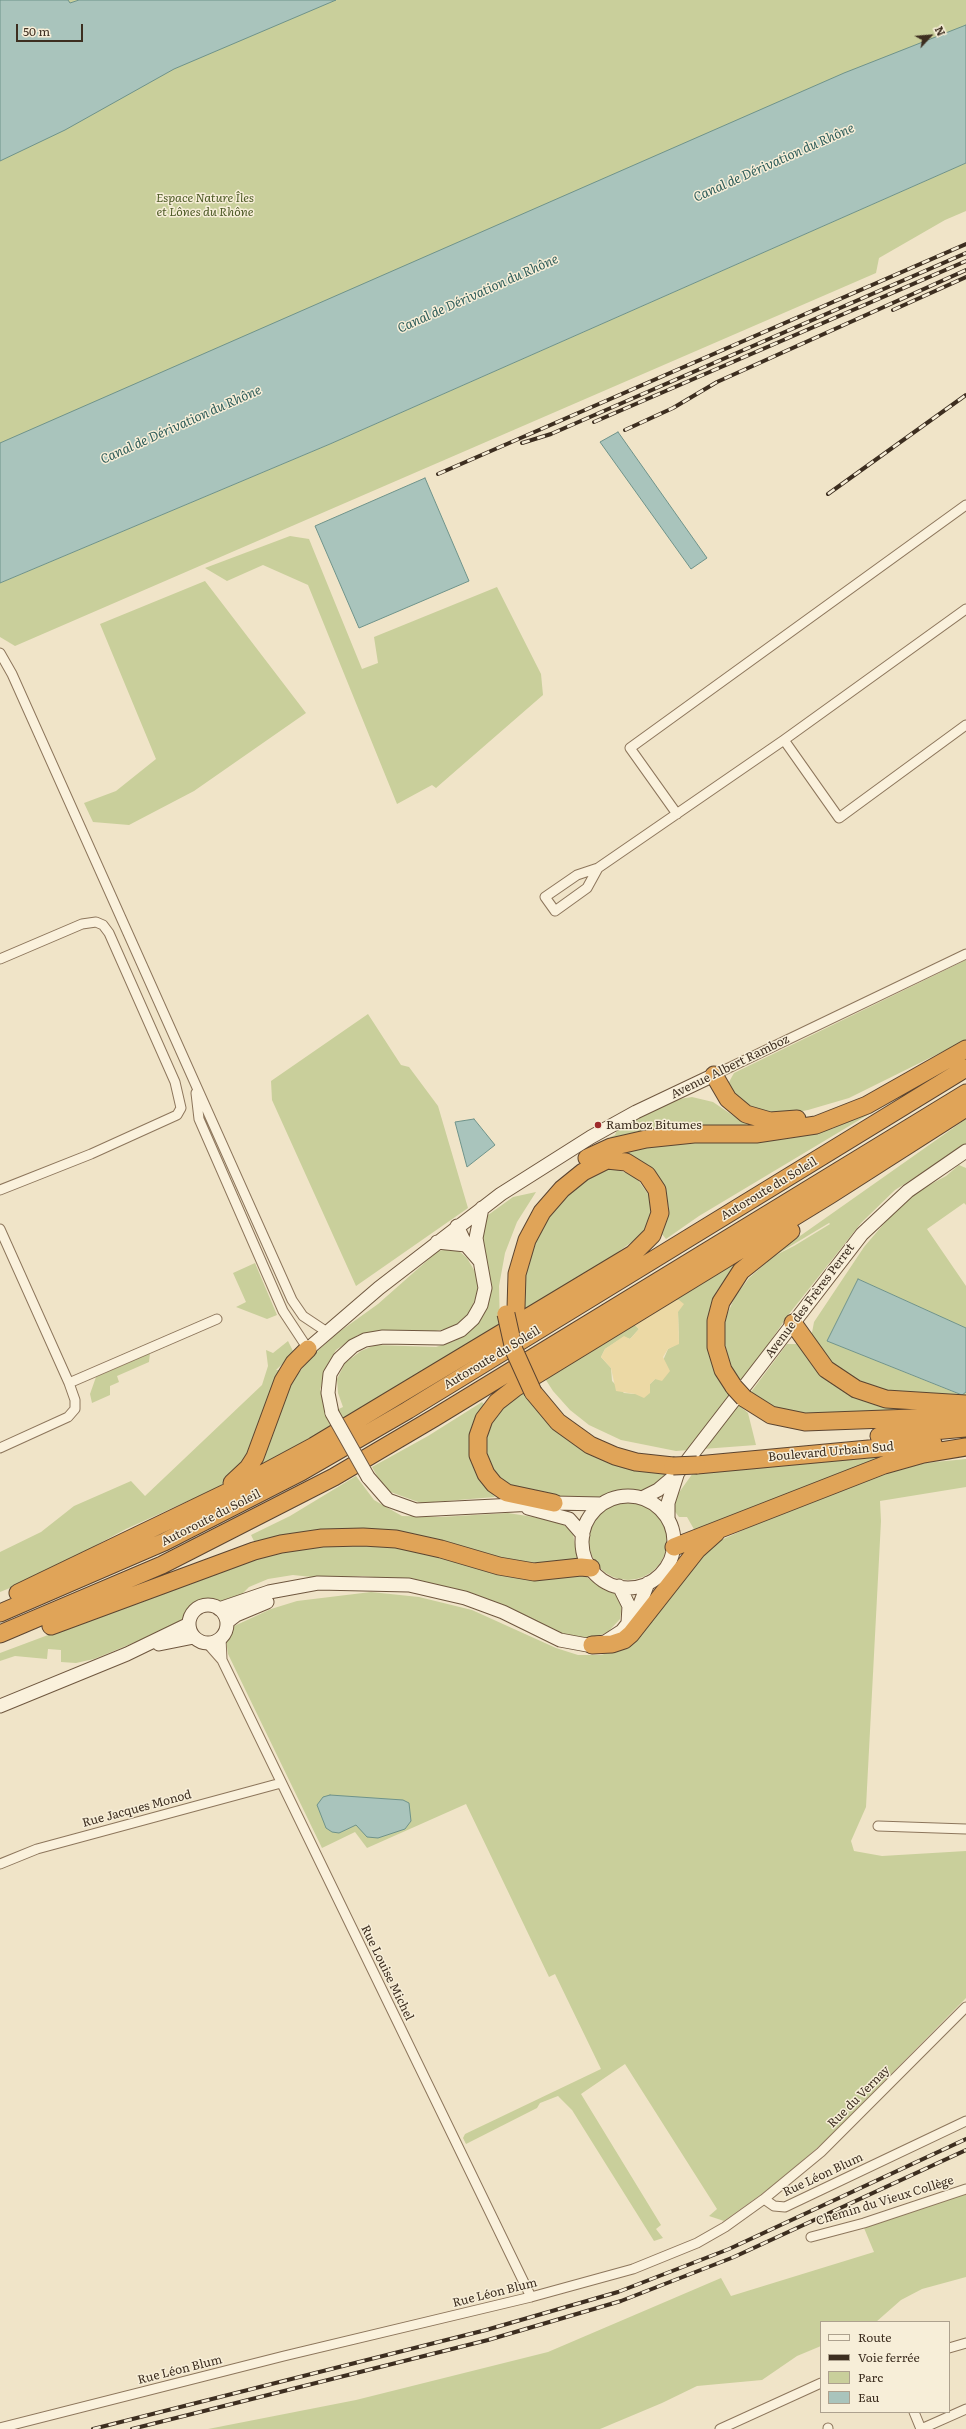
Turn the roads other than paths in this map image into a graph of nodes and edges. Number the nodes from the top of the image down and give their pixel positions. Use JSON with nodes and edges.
{"nodes":[{"id":1,"x":966,"y":505,"type":"edge"},
{"id":2,"x":966,"y":609,"type":"edge"},
{"id":3,"x":0,"y":653,"type":"edge"},
{"id":4,"x":966,"y":725,"type":"edge"},
{"id":5,"x":784,"y":740,"type":"junction"},
{"id":6,"x":677,"y":814,"type":"junction"},
{"id":7,"x":598,"y":868,"type":"junction"},
{"id":8,"x":966,"y":954,"type":"edge"},
{"id":9,"x":0,"y":959,"type":"edge"},
{"id":10,"x":966,"y":1049,"type":"edge"},
{"id":11,"x":934,"y":1067,"type":"junction"},
{"id":12,"x":966,"y":1068,"type":"edge"},
{"id":13,"x":714,"y":1075,"type":"junction"},
{"id":14,"x":195,"y":1084,"type":"junction"},
{"id":15,"x":966,"y":1093,"type":"edge"},
{"id":16,"x":966,"y":1108,"type":"edge"},
{"id":17,"x":966,"y":1151,"type":"edge"},
{"id":18,"x":877,"y":1166,"type":"junction"},
{"id":19,"x":0,"y":1190,"type":"edge"},
{"id":20,"x":482,"y":1208,"type":"junction"},
{"id":21,"x":461,"y":1224,"type":"junction"},
{"id":22,"x":0,"y":1229,"type":"edge"},
{"id":23,"x":437,"y":1242,"type":"junction"},
{"id":24,"x":471,"y":1242,"type":"junction"},
{"id":25,"x":511,"y":1311,"type":"junction"},
{"id":26,"x":217,"y":1318,"type":"dead end"},
{"id":27,"x":793,"y":1323,"type":"junction"},
{"id":28,"x":327,"y":1332,"type":"junction"},
{"id":29,"x":308,"y":1349,"type":"junction"},
{"id":30,"x":69,"y":1383,"type":"junction"},
{"id":31,"x":966,"y":1404,"type":"edge"},
{"id":32,"x":966,"y":1416,"type":"edge"},
{"id":33,"x":966,"y":1428,"type":"edge"},
{"id":34,"x":966,"y":1441,"type":"edge"},
{"id":35,"x":966,"y":1447,"type":"edge"},
{"id":36,"x":0,"y":1448,"type":"edge"},
{"id":37,"x":701,"y":1460,"type":"junction"},
{"id":38,"x":678,"y":1465,"type":"junction"},
{"id":39,"x":642,"y":1498,"type":"junction"},
{"id":40,"x":554,"y":1503,"type":"junction"},
{"id":41,"x":602,"y":1504,"type":"junction"},
{"id":42,"x":519,"y":1506,"type":"junction"},
{"id":43,"x":186,"y":1513,"type":"junction"},
{"id":44,"x":668,"y":1518,"type":"junction"},
{"id":45,"x":723,"y":1527,"type":"junction"},
{"id":46,"x":583,"y":1535,"type":"junction"},
{"id":47,"x":674,"y":1548,"type":"junction"},
{"id":48,"x":591,"y":1568,"type":"junction"},
{"id":49,"x":357,"y":1583,"type":"junction"},
{"id":50,"x":648,"y":1583,"type":"junction"},
{"id":51,"x":619,"y":1586,"type":"junction"},
{"id":52,"x":0,"y":1602,"type":"edge"},
{"id":53,"x":220,"y":1609,"type":"junction"},
{"id":54,"x":0,"y":1613,"type":"edge"},
{"id":55,"x":227,"y":1622,"type":"junction"},
{"id":56,"x":628,"y":1623,"type":"junction"},
{"id":57,"x":189,"y":1624,"type":"junction"},
{"id":58,"x":0,"y":1634,"type":"edge"},
{"id":59,"x":194,"y":1637,"type":"junction"},
{"id":60,"x":221,"y":1638,"type":"junction"},
{"id":61,"x":207,"y":1643,"type":"junction"},
{"id":62,"x":0,"y":1645,"type":"edge"},
{"id":63,"x":592,"y":1645,"type":"junction"},
{"id":64,"x":127,"y":1654,"type":"junction"},
{"id":65,"x":222,"y":1660,"type":"junction"},
{"id":66,"x":0,"y":1706,"type":"edge"},
{"id":67,"x":281,"y":1783,"type":"junction"},
{"id":68,"x":878,"y":1826,"type":"dead end"},
{"id":69,"x":966,"y":1828,"type":"edge"},
{"id":70,"x":0,"y":1864,"type":"edge"},
{"id":71,"x":966,"y":2007,"type":"edge"},
{"id":72,"x":966,"y":2121,"type":"edge"},
{"id":73,"x":966,"y":2189,"type":"edge"},
{"id":74,"x":764,"y":2199,"type":"junction"},
{"id":75,"x":811,"y":2237,"type":"dead end"},
{"id":76,"x":531,"y":2297,"type":"junction"},
{"id":77,"x":966,"y":2344,"type":"edge"},
{"id":78,"x":950,"y":2348,"type":"edge"},
{"id":79,"x":820,"y":2383,"type":"edge"},
{"id":80,"x":966,"y":2409,"type":"edge"},
{"id":81,"x":914,"y":2413,"type":"edge"},
{"id":82,"x":0,"y":2428,"type":"edge"},
{"id":83,"x":720,"y":2429,"type":"edge"},
{"id":84,"x":921,"y":2429,"type":"edge"}],
"edges":[{"from":1,"to":6,"type":"street"},
{"from":2,"to":5,"type":"street"},
{"from":3,"to":14,"type":"street"},
{"from":4,"to":5,"type":"street"},
{"from":5,"to":6,"type":"street"},
{"from":6,"to":7,"type":"street"},
{"from":7,"to":7,"type":"street"},
{"from":8,"to":13,"type":"street","name":"Avenue Albert Ramboz"},
{"from":9,"to":19,"type":"street"},
{"from":10,"to":11,"type":"highway"},
{"from":11,"to":13,"type":"highway"},
{"from":11,"to":25,"type":"highway"},
{"from":12,"to":54,"type":"highway","name":"Autoroute du Soleil"},
{"from":13,"to":20,"type":"main road","name":"Avenue Albert Ramboz"},
{"from":14,"to":28,"type":"street"},
{"from":14,"to":29,"type":"street"},
{"from":15,"to":58,"type":"highway","name":"Autoroute du Soleil"},
{"from":16,"to":18,"type":"highway"},
{"from":17,"to":27,"type":"main road","name":"Avenue des Frères Perret"},
{"from":18,"to":32,"type":"highway"},
{"from":18,"to":40,"type":"highway"},
{"from":20,"to":21,"type":"main road","name":"Avenue Albert Ramboz"},
{"from":20,"to":24,"type":"main road"},
{"from":21,"to":23,"type":"main road","name":"Avenue Albert Ramboz"},
{"from":21,"to":24,"type":"main road"},
{"from":22,"to":30,"type":"street"},
{"from":23,"to":24,"type":"main road"},
{"from":23,"to":28,"type":"main road","name":"Avenue Albert Ramboz"},
{"from":24,"to":42,"type":"main road","bridge":true},
{"from":25,"to":38,"type":"highway"},
{"from":25,"to":43,"type":"highway"},
{"from":26,"to":30,"type":"street"},
{"from":27,"to":31,"type":"highway"},
{"from":27,"to":38,"type":"main road","name":"Avenue des Frères Perret"},
{"from":28,"to":29,"type":"main road","name":"Avenue Albert Ramboz"},
{"from":29,"to":43,"type":"highway"},
{"from":30,"to":36,"type":"street"},
{"from":33,"to":37,"type":"highway"},
{"from":34,"to":37,"type":"highway","name":"Boulevard Urbain Sud"},
{"from":35,"to":45,"type":"highway"},
{"from":37,"to":38,"type":"highway","bridge":true},
{"from":38,"to":39,"type":"main road"},
{"from":38,"to":44,"type":"main road"},
{"from":39,"to":41,"type":"main road"},
{"from":39,"to":44,"type":"main road"},
{"from":40,"to":41,"type":"main road"},
{"from":40,"to":42,"type":"main road"},
{"from":41,"to":46,"type":"main road"},
{"from":42,"to":46,"type":"main road"},
{"from":43,"to":52,"type":"highway"},
{"from":44,"to":47,"type":"main road"},
{"from":45,"to":47,"type":"highway"},
{"from":45,"to":63,"type":"highway"},
{"from":46,"to":48,"type":"main road"},
{"from":47,"to":50,"type":"main road"},
{"from":48,"to":51,"type":"main road"},
{"from":48,"to":62,"type":"highway"},
{"from":49,"to":53,"type":"main road"},
{"from":49,"to":55,"type":"main road"},
{"from":49,"to":63,"type":"main road"},
{"from":50,"to":51,"type":"main road"},
{"from":50,"to":56,"type":"main road"},
{"from":51,"to":56,"type":"main road"},
{"from":53,"to":55,"type":"main road"},
{"from":53,"to":57,"type":"main road"},
{"from":55,"to":60,"type":"main road"},
{"from":56,"to":63,"type":"main road"},
{"from":57,"to":59,"type":"main road"},
{"from":57,"to":64,"type":"main road"},
{"from":59,"to":61,"type":"main road"},
{"from":59,"to":64,"type":"main road"},
{"from":60,"to":61,"type":"main road"},
{"from":60,"to":65,"type":"street","name":"Rue Louise Michel"},
{"from":61,"to":65,"type":"street","name":"Rue Louise Michel"},
{"from":64,"to":66,"type":"main road"},
{"from":65,"to":67,"type":"street","name":"Rue Louise Michel"},
{"from":67,"to":70,"type":"street","name":"Rue Jacques Monod"},
{"from":67,"to":76,"type":"street","name":"Rue Louise Michel"},
{"from":68,"to":69,"type":"street"},
{"from":71,"to":74,"type":"street","name":"Rue du Vernay"},
{"from":72,"to":74,"type":"street","name":"Rue Léon Blum"},
{"from":73,"to":75,"type":"street","name":"Chemin du Vieux Collège"},
{"from":74,"to":76,"type":"street","name":"Rue Léon Blum"},
{"from":76,"to":82,"type":"street","name":"Rue Léon Blum"},
{"from":77,"to":78,"type":"street"},
{"from":79,"to":83,"type":"street"},
{"from":80,"to":84,"type":"street"},
{"from":81,"to":84,"type":"street"}]}
